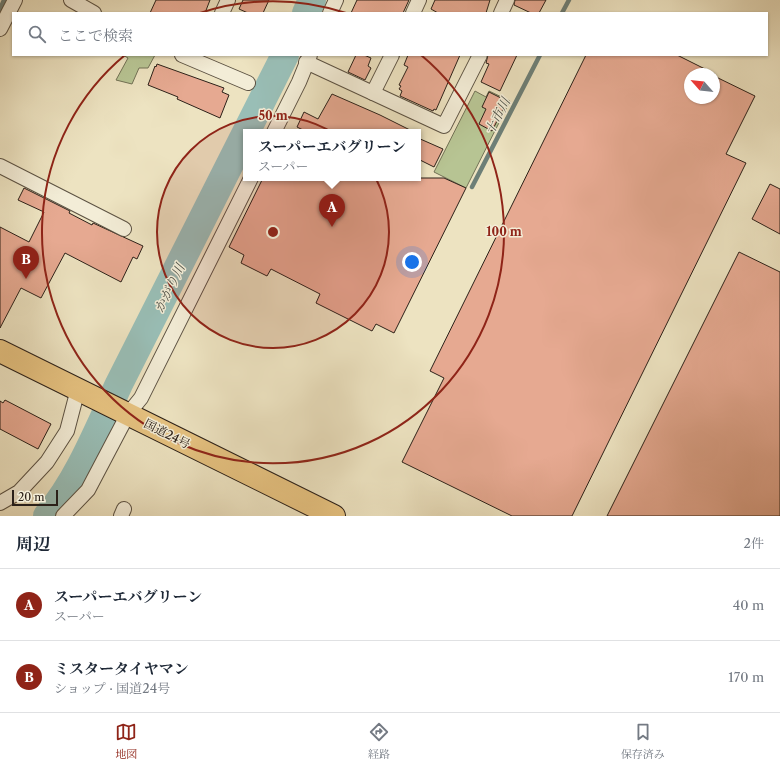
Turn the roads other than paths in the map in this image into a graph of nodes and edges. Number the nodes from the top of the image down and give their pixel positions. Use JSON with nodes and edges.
{"nodes":[{"id":1,"x":15,"y":0,"type":"edge"},
{"id":2,"x":71,"y":0,"type":"edge"},
{"id":3,"x":228,"y":0,"type":"edge"},
{"id":4,"x":336,"y":0,"type":"edge"},
{"id":5,"x":419,"y":0,"type":"edge"},
{"id":6,"x":507,"y":0,"type":"edge"},
{"id":7,"x":92,"y":12,"type":"edge"},
{"id":8,"x":222,"y":12,"type":"edge"},
{"id":9,"x":330,"y":12,"type":"edge"},
{"id":10,"x":413,"y":12,"type":"edge"},
{"id":11,"x":501,"y":12,"type":"edge"},
{"id":12,"x":0,"y":29,"type":"edge"},
{"id":13,"x":187,"y":56,"type":"edge"},
{"id":14,"x":392,"y":56,"type":"edge"},
{"id":15,"x":479,"y":56,"type":"edge"},
{"id":16,"x":308,"y":58,"type":"edge"},
{"id":17,"x":201,"y":59,"type":"edge"},
{"id":18,"x":248,"y":83,"type":"dead end"},
{"id":19,"x":373,"y":93,"type":"junction"},
{"id":20,"x":276,"y":129,"type":"edge"},
{"id":21,"x":0,"y":166,"type":"edge"},
{"id":22,"x":250,"y":181,"type":"edge"},
{"id":23,"x":124,"y":229,"type":"dead end"},
{"id":24,"x":0,"y":351,"type":"edge"},
{"id":25,"x":82,"y":391,"type":"junction"},
{"id":26,"x":125,"y":413,"type":"junction"},
{"id":27,"x":0,"y":503,"type":"edge"},
{"id":28,"x":63,"y":516,"type":"edge"},
{"id":29,"x":334,"y":516,"type":"edge"}],
"edges":[{"from":1,"to":12,"type":"street"},
{"from":2,"to":7,"type":"street"},
{"from":3,"to":8,"type":"street"},
{"from":4,"to":9,"type":"street"},
{"from":5,"to":10,"type":"street"},
{"from":6,"to":11,"type":"street"},
{"from":13,"to":17,"type":"street"},
{"from":14,"to":19,"type":"street"},
{"from":15,"to":19,"type":"street"},
{"from":16,"to":19,"type":"street"},
{"from":16,"to":20,"type":"street"},
{"from":17,"to":18,"type":"street"},
{"from":21,"to":23,"type":"street"},
{"from":22,"to":26,"type":"street"},
{"from":24,"to":25,"type":"highway","name":"国道24号"},
{"from":25,"to":26,"type":"highway","name":"国道24号"},
{"from":25,"to":27,"type":"street"},
{"from":26,"to":28,"type":"street"},
{"from":26,"to":29,"type":"highway","name":"国道24号"}]}
